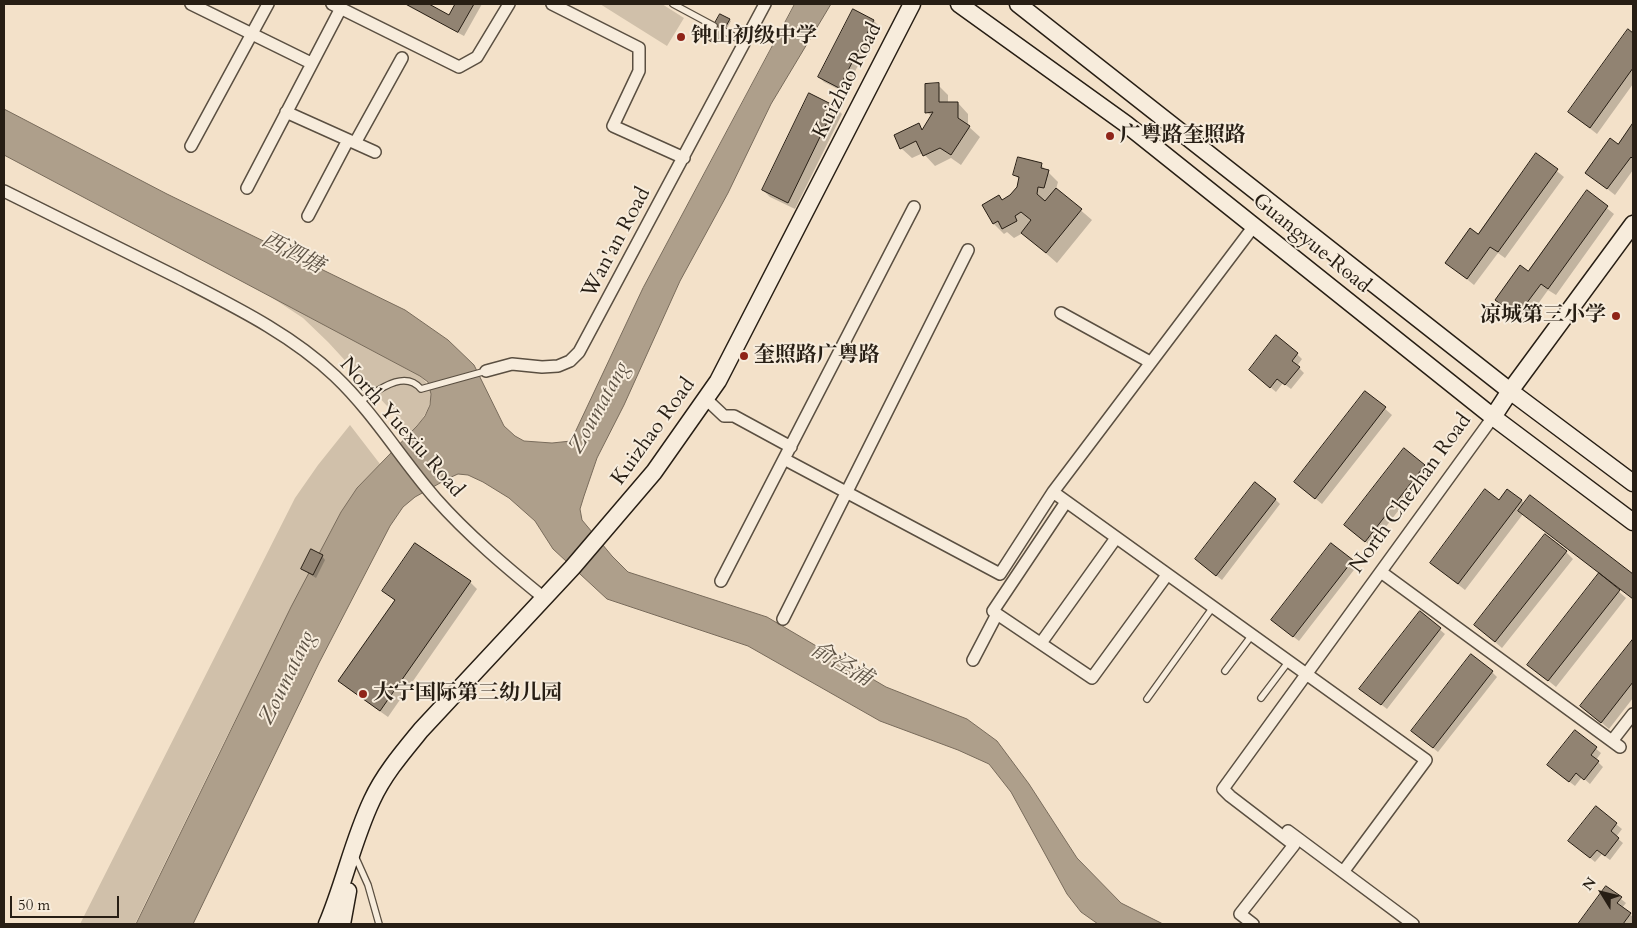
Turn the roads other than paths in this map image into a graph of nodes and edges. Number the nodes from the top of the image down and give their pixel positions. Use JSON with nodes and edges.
{"nodes":[{"id":1,"x":190,"y":4,"type":"edge"},
{"id":2,"x":268,"y":4,"type":"edge"},
{"id":3,"x":509,"y":4,"type":"edge"},
{"id":4,"x":552,"y":4,"type":"edge"},
{"id":5,"x":673,"y":4,"type":"edge"},
{"id":6,"x":765,"y":4,"type":"edge"},
{"id":7,"x":912,"y":4,"type":"edge"},
{"id":8,"x":959,"y":4,"type":"edge"},
{"id":9,"x":1018,"y":4,"type":"edge"},
{"id":10,"x":335,"y":5,"type":"edge"},
{"id":11,"x":714,"y":26,"type":"dead end"},
{"id":12,"x":724,"y":31,"type":"dead end"},
{"id":13,"x":252,"y":35,"type":"junction"},
{"id":14,"x":744,"y":42,"type":"junction"},
{"id":15,"x":402,"y":58,"type":"dead end"},
{"id":16,"x":311,"y":64,"type":"junction"},
{"id":17,"x":286,"y":112,"type":"junction"},
{"id":18,"x":351,"y":142,"type":"junction"},
{"id":19,"x":192,"y":146,"type":"dead end"},
{"id":20,"x":375,"y":152,"type":"dead end"},
{"id":21,"x":684,"y":158,"type":"junction"},
{"id":22,"x":247,"y":188,"type":"dead end"},
{"id":23,"x":4,"y":191,"type":"edge"},
{"id":24,"x":914,"y":207,"type":"dead end"},
{"id":25,"x":308,"y":216,"type":"dead end"},
{"id":26,"x":1633,"y":224,"type":"edge"},
{"id":27,"x":1254,"y":226,"type":"junction"},
{"id":28,"x":968,"y":250,"type":"dead end"},
{"id":29,"x":1061,"y":314,"type":"dead end"},
{"id":30,"x":1150,"y":362,"type":"junction"},
{"id":31,"x":486,"y":371,"type":"joint"},
{"id":32,"x":1510,"y":391,"type":"junction"},
{"id":33,"x":706,"y":399,"type":"junction"},
{"id":34,"x":359,"y":402,"type":"junction"},
{"id":35,"x":1493,"y":417,"type":"junction"},
{"id":36,"x":791,"y":447,"type":"junction"},
{"id":37,"x":784,"y":459,"type":"junction"},
{"id":38,"x":1633,"y":483,"type":"edge"},
{"id":39,"x":1053,"y":492,"type":"junction"},
{"id":40,"x":848,"y":493,"type":"junction"},
{"id":41,"x":1066,"y":502,"type":"junction"},
{"id":42,"x":1633,"y":522,"type":"edge"},
{"id":43,"x":1116,"y":538,"type":"junction"},
{"id":44,"x":1381,"y":572,"type":"junction"},
{"id":45,"x":1167,"y":575,"type":"junction"},
{"id":46,"x":721,"y":581,"type":"dead end"},
{"id":47,"x":544,"y":598,"type":"junction"},
{"id":48,"x":1213,"y":608,"type":"junction"},
{"id":49,"x":997,"y":614,"type":"junction"},
{"id":50,"x":783,"y":619,"type":"dead end"},
{"id":51,"x":1252,"y":636,"type":"junction"},
{"id":52,"x":1041,"y":643,"type":"junction"},
{"id":53,"x":973,"y":660,"type":"dead end"},
{"id":54,"x":1289,"y":661,"type":"junction"},
{"id":55,"x":1225,"y":671,"type":"dead end"},
{"id":56,"x":1306,"y":674,"type":"junction"},
{"id":57,"x":1261,"y":698,"type":"dead end"},
{"id":58,"x":1147,"y":699,"type":"dead end"},
{"id":59,"x":1633,"y":714,"type":"edge"},
{"id":60,"x":1225,"y":787,"type":"junction"},
{"id":61,"x":358,"y":835,"type":"junction"},
{"id":62,"x":355,"y":856,"type":"junction"},
{"id":63,"x":1343,"y":872,"type":"junction"},
{"id":64,"x":327,"y":924,"type":"edge"},
{"id":65,"x":342,"y":924,"type":"edge"},
{"id":66,"x":380,"y":924,"type":"edge"},
{"id":67,"x":1253,"y":924,"type":"edge"},
{"id":68,"x":1413,"y":924,"type":"edge"}],
"edges":[{"from":1,"to":13,"type":"street"},
{"from":2,"to":13,"type":"street"},
{"from":3,"to":10,"type":"street"},
{"from":4,"to":21,"type":"street"},
{"from":5,"to":11,"type":"lane"},
{"from":6,"to":14,"type":"street","name":"Wan'an Road"},
{"from":7,"to":33,"type":"main road","name":"Kuizhao Road"},
{"from":8,"to":27,"type":"main road","name":"Guangyue Road"},
{"from":9,"to":32,"type":"main road","name":"Guangyue Road"},
{"from":10,"to":16,"type":"street"},
{"from":12,"to":14,"type":"lane"},
{"from":13,"to":16,"type":"street"},
{"from":13,"to":19,"type":"street"},
{"from":14,"to":21,"type":"street","name":"Wan'an Road"},
{"from":15,"to":18,"type":"street"},
{"from":16,"to":17,"type":"street"},
{"from":17,"to":18,"type":"street"},
{"from":17,"to":22,"type":"street"},
{"from":18,"to":20,"type":"street"},
{"from":18,"to":25,"type":"street"},
{"from":21,"to":31,"type":"street","name":"Wan'an Road"},
{"from":23,"to":34,"type":"street","name":"North Yuexiu Road"},
{"from":24,"to":36,"type":"street"},
{"from":26,"to":32,"type":"main road","name":"North Chezhan Road"},
{"from":27,"to":30,"type":"street"},
{"from":27,"to":35,"type":"main road","name":"Guangyue Road"},
{"from":28,"to":40,"type":"street"},
{"from":29,"to":30,"type":"street"},
{"from":30,"to":39,"type":"street"},
{"from":31,"to":34,"type":"lane","name":"Wan'an Road"},
{"from":32,"to":35,"type":"main road","name":"North Chezhan Road"},
{"from":32,"to":38,"type":"main road","name":"Guangyue Road"},
{"from":33,"to":36,"type":"street"},
{"from":33,"to":47,"type":"main road","name":"Kuizhao Road"},
{"from":34,"to":47,"type":"street","name":"North Yuexiu Road"},
{"from":35,"to":42,"type":"main road","name":"Guangyue Road"},
{"from":35,"to":44,"type":"street","name":"North Chezhan Road"},
{"from":36,"to":37,"type":"street"},
{"from":37,"to":40,"type":"street"},
{"from":37,"to":46,"type":"street"},
{"from":39,"to":40,"type":"street"},
{"from":39,"to":41,"type":"street"},
{"from":40,"to":50,"type":"street"},
{"from":41,"to":43,"type":"street"},
{"from":41,"to":49,"type":"street"},
{"from":43,"to":45,"type":"street"},
{"from":43,"to":52,"type":"street"},
{"from":44,"to":56,"type":"street","name":"North Chezhan Road"},
{"from":44,"to":59,"type":"street"},
{"from":45,"to":48,"type":"street"},
{"from":45,"to":52,"type":"street"},
{"from":47,"to":61,"type":"main road","name":"Kuizhao Road"},
{"from":48,"to":51,"type":"street"},
{"from":48,"to":58,"type":"lane"},
{"from":49,"to":52,"type":"street"},
{"from":49,"to":53,"type":"street"},
{"from":51,"to":54,"type":"street"},
{"from":51,"to":55,"type":"lane"},
{"from":54,"to":56,"type":"street"},
{"from":54,"to":57,"type":"lane"},
{"from":56,"to":60,"type":"street","name":"North Chezhan Road"},
{"from":56,"to":63,"type":"street"},
{"from":60,"to":63,"type":"street"},
{"from":60,"to":67,"type":"street"},
{"from":61,"to":62,"type":"main road"},
{"from":61,"to":64,"type":"main road"},
{"from":62,"to":65,"type":"main road"},
{"from":62,"to":66,"type":"lane"},
{"from":63,"to":68,"type":"street"}]}
